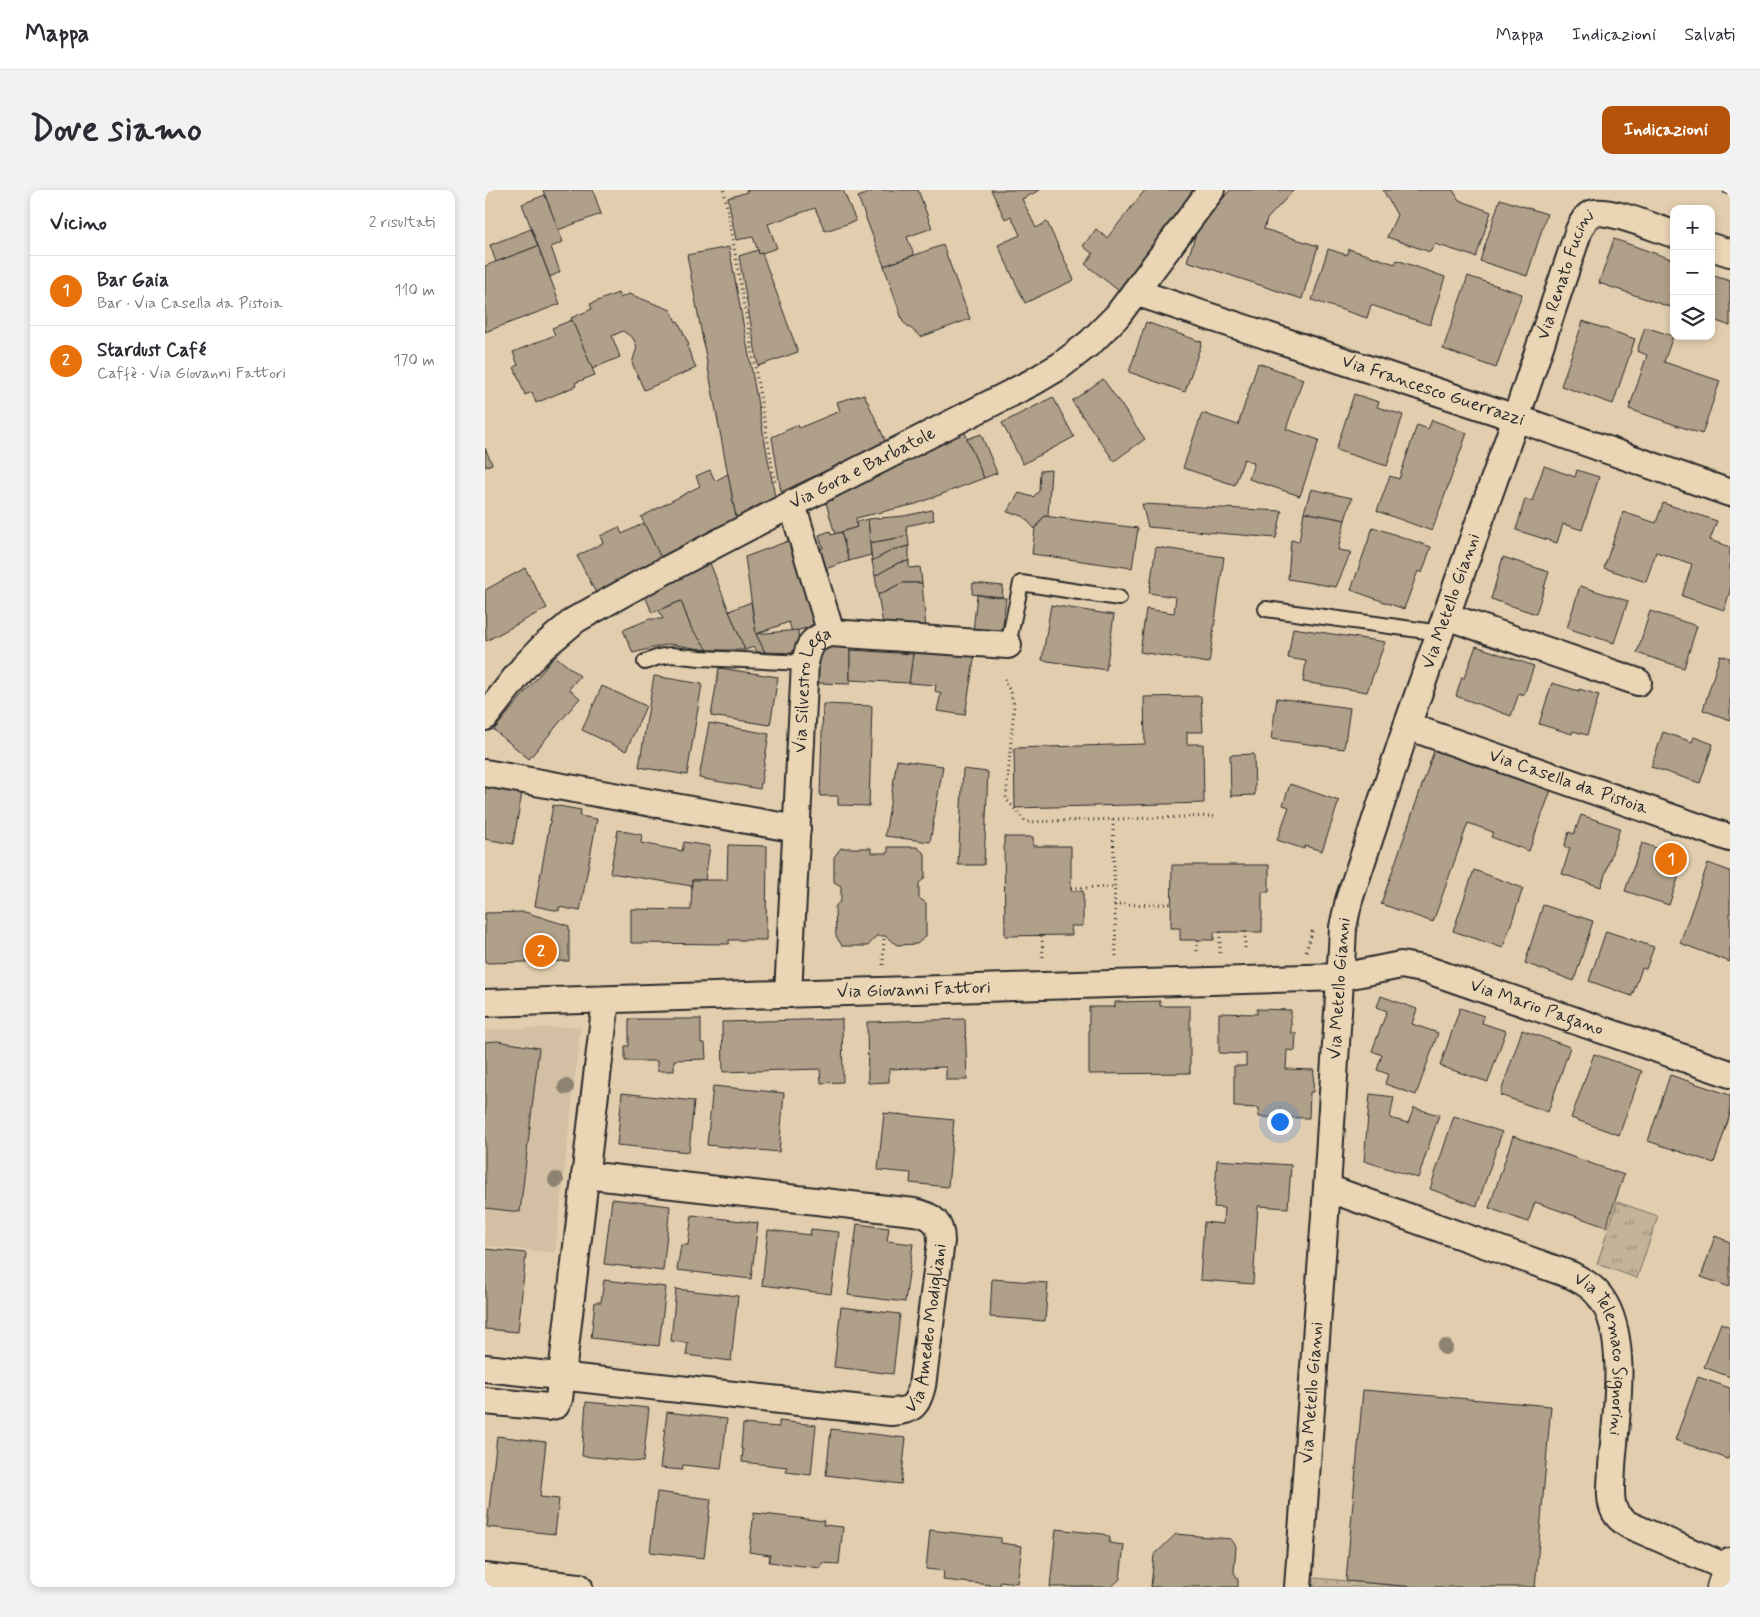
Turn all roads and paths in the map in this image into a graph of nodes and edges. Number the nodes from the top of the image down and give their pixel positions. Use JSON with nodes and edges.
{"nodes":[{"id":1,"x":724,"y":190,"type":"edge"},
{"id":2,"x":1211,"y":190,"type":"edge"},
{"id":3,"x":1670,"y":233,"type":"edge"},
{"id":4,"x":1715,"y":248,"type":"edge"},
{"id":5,"x":1730,"y":253,"type":"edge"},
{"id":6,"x":1135,"y":292,"type":"junction"},
{"id":7,"x":1516,"y":418,"type":"junction"},
{"id":8,"x":1730,"y":493,"type":"edge"},
{"id":9,"x":785,"y":508,"type":"junction"},
{"id":10,"x":1119,"y":598,"type":"dead end"},
{"id":11,"x":1267,"y":609,"type":"dead end"},
{"id":12,"x":1443,"y":624,"type":"junction"},
{"id":13,"x":831,"y":633,"type":"junction"},
{"id":14,"x":1009,"y":644,"type":"joint"},
{"id":15,"x":645,"y":662,"type":"dead end"},
{"id":16,"x":805,"y":663,"type":"junction"},
{"id":17,"x":1004,"y":679,"type":"dead end"},
{"id":18,"x":1638,"y":682,"type":"dead end"},
{"id":19,"x":485,"y":717,"type":"edge"},
{"id":20,"x":1407,"y":726,"type":"junction"},
{"id":21,"x":485,"y":773,"type":"edge"},
{"id":22,"x":1214,"y":816,"type":"dead end"},
{"id":23,"x":1113,"y":819,"type":"junction"},
{"id":24,"x":797,"y":829,"type":"junction"},
{"id":25,"x":1730,"y":838,"type":"edge"},
{"id":26,"x":1114,"y":887,"type":"junction"},
{"id":27,"x":1071,"y":888,"type":"dead end"},
{"id":28,"x":1171,"y":904,"type":"dead end"},
{"id":29,"x":1115,"y":905,"type":"junction"},
{"id":30,"x":1313,"y":929,"type":"dead end"},
{"id":31,"x":1219,"y":932,"type":"dead end"},
{"id":32,"x":1245,"y":932,"type":"dead end"},
{"id":33,"x":884,"y":936,"type":"dead end"},
{"id":34,"x":1042,"y":936,"type":"dead end"},
{"id":35,"x":1197,"y":940,"type":"dead end"},
{"id":36,"x":1304,"y":956,"type":"dead end"},
{"id":37,"x":1245,"y":958,"type":"dead end"},
{"id":38,"x":1197,"y":959,"type":"dead end"},
{"id":39,"x":1220,"y":959,"type":"dead end"},
{"id":40,"x":1116,"y":961,"type":"dead end"},
{"id":41,"x":1043,"y":964,"type":"dead end"},
{"id":42,"x":883,"y":968,"type":"dead end"},
{"id":43,"x":1341,"y":977,"type":"junction"},
{"id":44,"x":788,"y":994,"type":"junction"},
{"id":45,"x":606,"y":1000,"type":"junction"},
{"id":46,"x":485,"y":1003,"type":"edge"},
{"id":47,"x":1730,"y":1074,"type":"edge"},
{"id":48,"x":585,"y":1175,"type":"junction"},
{"id":49,"x":1327,"y":1188,"type":"junction"},
{"id":50,"x":485,"y":1368,"type":"edge"},
{"id":51,"x":562,"y":1376,"type":"junction"},
{"id":52,"x":485,"y":1401,"type":"edge"},
{"id":53,"x":1726,"y":1572,"type":"edge"},
{"id":54,"x":485,"y":1577,"type":"edge"},
{"id":55,"x":579,"y":1587,"type":"edge"},
{"id":56,"x":1298,"y":1587,"type":"edge"}],
"edges":[{"from":1,"to":9,"type":"path"},
{"from":2,"to":6,"type":"street","name":"Via Gora e Barbatole"},
{"from":3,"to":7,"type":"street","name":"Via Renato Fucini"},
{"from":4,"to":5,"type":"street"},
{"from":6,"to":7,"type":"street","name":"Via Francesco Guerrazzi"},
{"from":6,"to":9,"type":"street","name":"Via Gora e Barbatole"},
{"from":7,"to":8,"type":"street","name":"Via Francesco Guerrazzi"},
{"from":7,"to":12,"type":"street","name":"Via Metello Gianni"},
{"from":9,"to":13,"type":"street","name":"Via Silvestro Lega"},
{"from":9,"to":19,"type":"street","name":"Via Gora e Barbatole"},
{"from":10,"to":14,"type":"lane"},
{"from":11,"to":12,"type":"lane"},
{"from":12,"to":18,"type":"street"},
{"from":12,"to":20,"type":"street","name":"Via Metello Gianni"},
{"from":13,"to":14,"type":"street"},
{"from":13,"to":16,"type":"street","name":"Via Silvestro Lega"},
{"from":15,"to":16,"type":"lane"},
{"from":16,"to":24,"type":"street","name":"Via Silvestro Lega"},
{"from":17,"to":23,"type":"path"},
{"from":20,"to":25,"type":"street","name":"Via Casella da Pistoia"},
{"from":20,"to":43,"type":"street","name":"Via Metello Gianni"},
{"from":21,"to":24,"type":"street"},
{"from":22,"to":23,"type":"path"},
{"from":23,"to":26,"type":"path"},
{"from":24,"to":44,"type":"street","name":"Via Silvestro Lega"},
{"from":26,"to":27,"type":"path"},
{"from":26,"to":29,"type":"path"},
{"from":28,"to":29,"type":"path"},
{"from":29,"to":40,"type":"path"},
{"from":30,"to":36,"type":"path"},
{"from":31,"to":39,"type":"path"},
{"from":32,"to":37,"type":"path"},
{"from":33,"to":42,"type":"path"},
{"from":34,"to":41,"type":"path"},
{"from":35,"to":38,"type":"path"},
{"from":43,"to":44,"type":"street","name":"Via Giovanni Fattori"},
{"from":43,"to":47,"type":"street","name":"Via Mario Pagano"},
{"from":43,"to":49,"type":"street","name":"Via Metello Gianni"},
{"from":44,"to":45,"type":"street","name":"Via Giovanni Fattori"},
{"from":45,"to":46,"type":"street","name":"Via Giovanni Fattori"},
{"from":45,"to":48,"type":"street"},
{"from":48,"to":51,"type":"street"},
{"from":48,"to":51,"type":"street","name":"Via Amedeo Modigliani"},
{"from":49,"to":53,"type":"street","name":"Via Telemaco Signorini"},
{"from":49,"to":56,"type":"street","name":"Via Metello Gianni"},
{"from":50,"to":51,"type":"street","name":"Via Amedeo Modigliani"},
{"from":51,"to":52,"type":"street"},
{"from":54,"to":55,"type":"street"}]}
